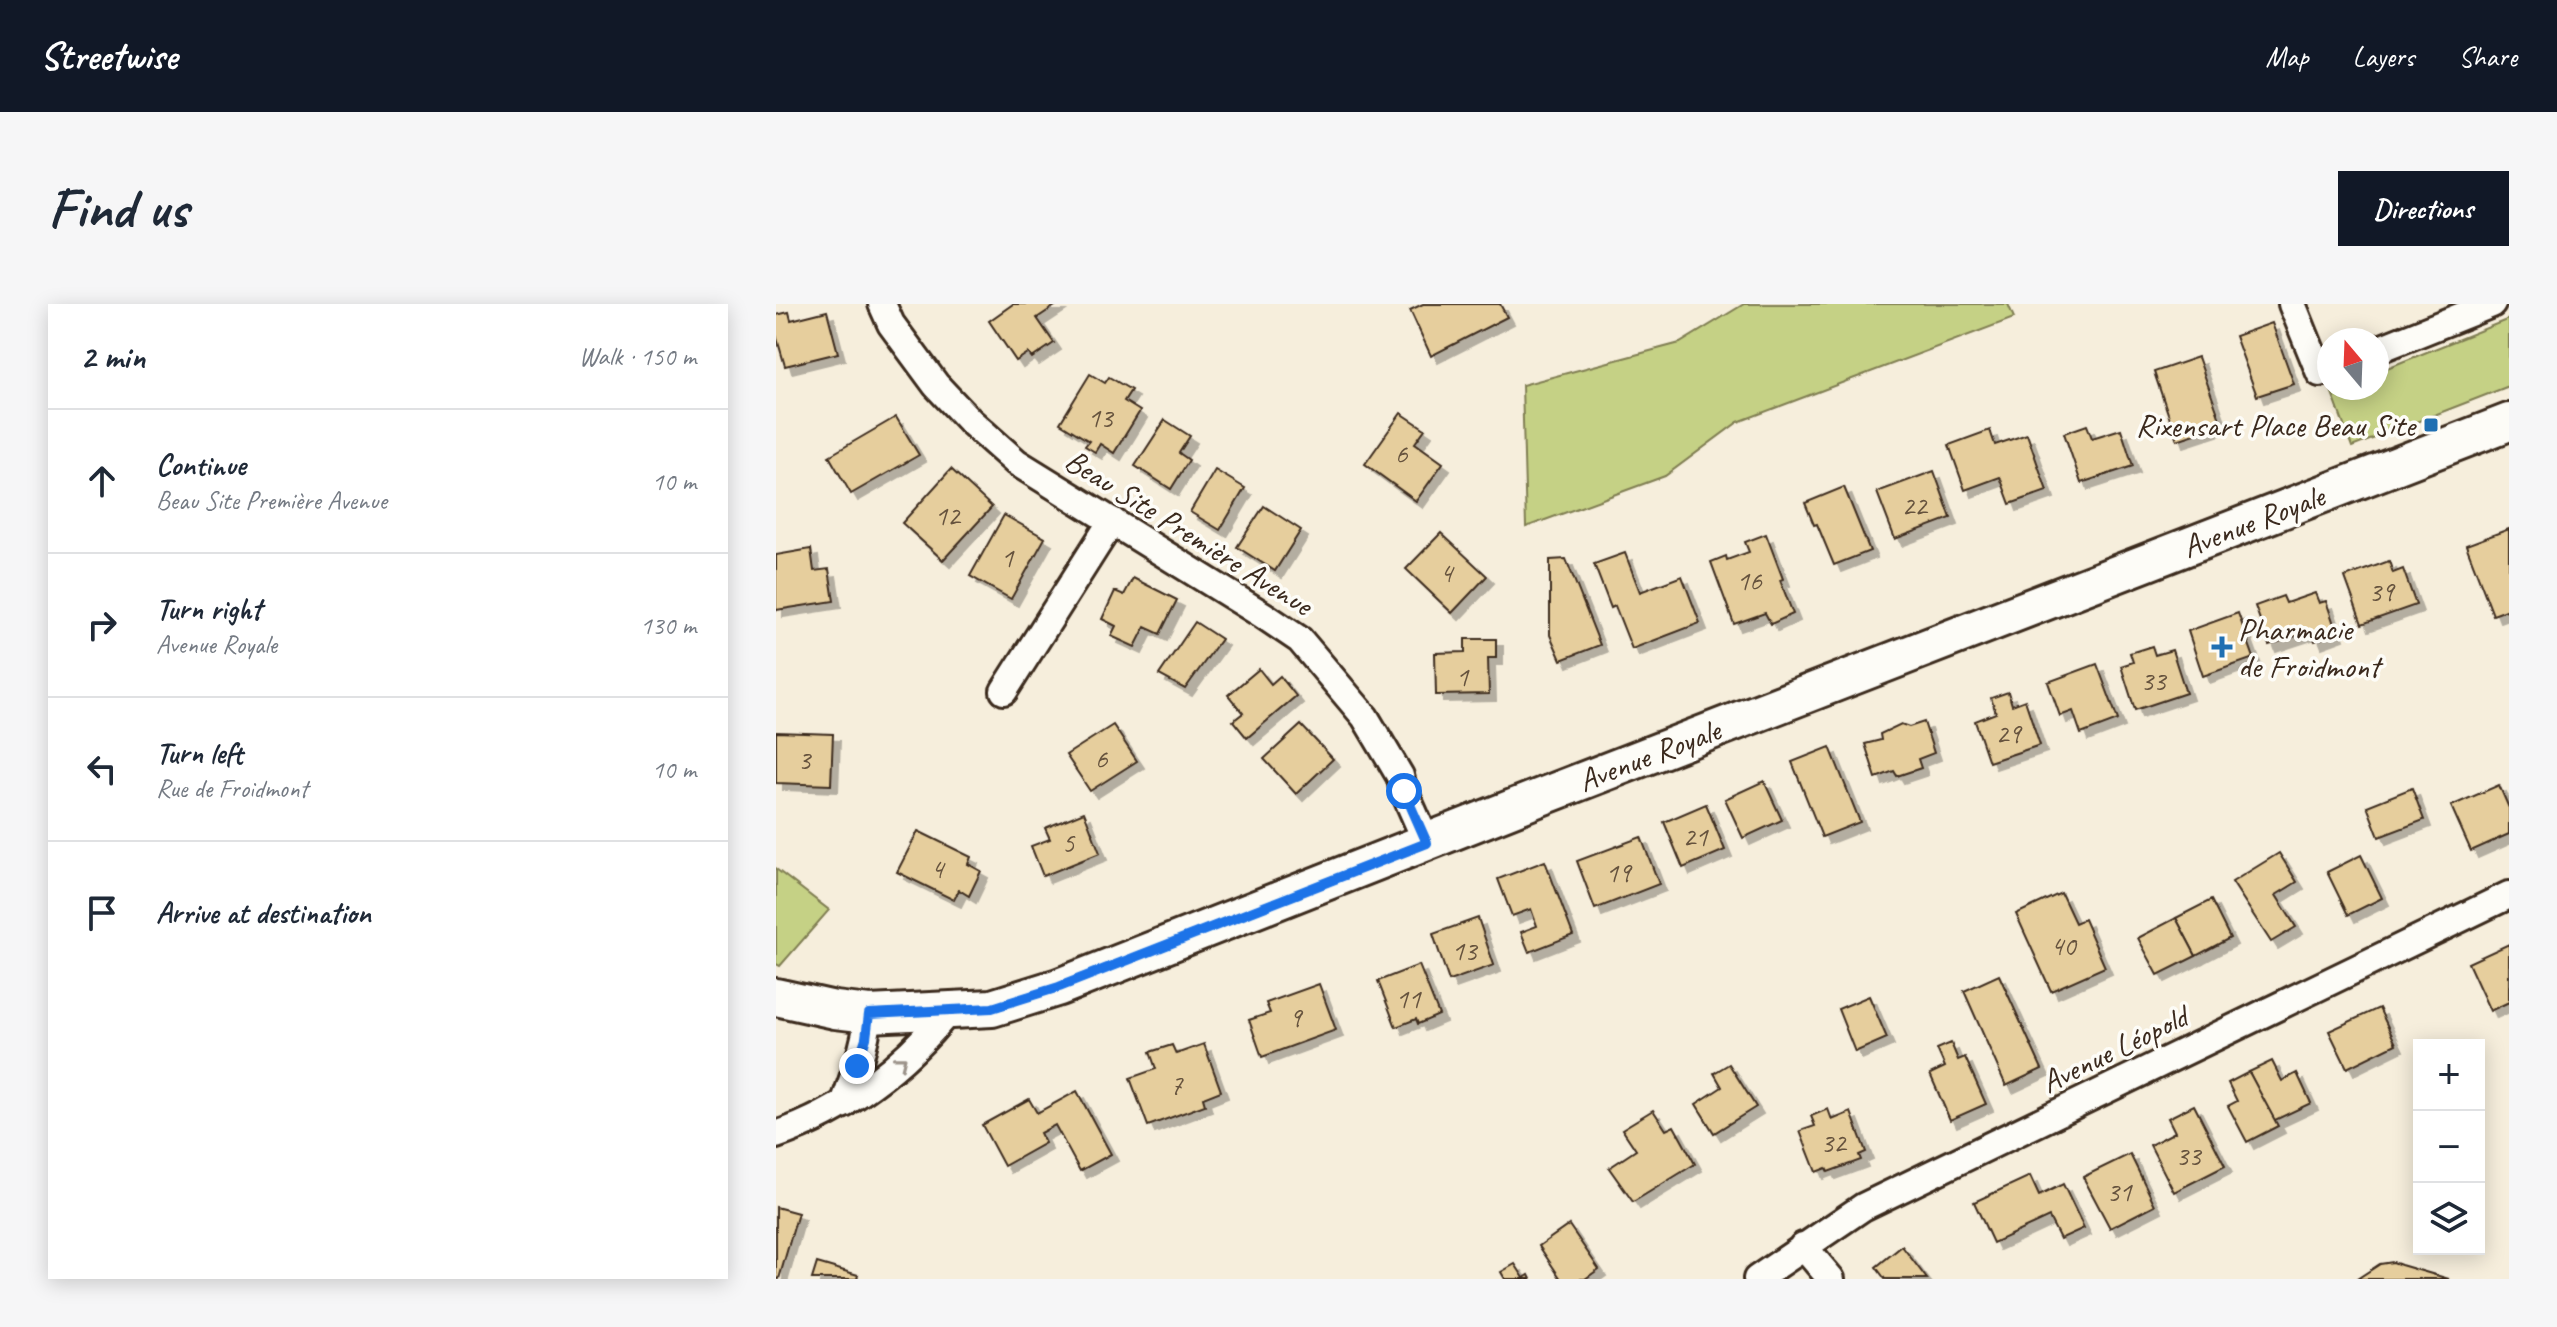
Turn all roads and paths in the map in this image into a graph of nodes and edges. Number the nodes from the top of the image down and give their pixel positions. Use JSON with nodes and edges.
{"nodes":[{"id":1,"x":882,"y":304,"type":"edge"},
{"id":2,"x":2292,"y":304,"type":"edge"},
{"id":3,"x":2492,"y":304,"type":"edge"},
{"id":4,"x":2389,"y":345,"type":"edge"},
{"id":5,"x":2317,"y":366,"type":"edge"},
{"id":6,"x":2509,"y":422,"type":"edge"},
{"id":7,"x":1112,"y":521,"type":"junction"},
{"id":8,"x":1004,"y":691,"type":"dead end"},
{"id":9,"x":1427,"y":843,"type":"junction"},
{"id":10,"x":2509,"y":895,"type":"edge"},
{"id":11,"x":776,"y":997,"type":"edge"},
{"id":12,"x":949,"y":1010,"type":"junction"},
{"id":13,"x":869,"y":1014,"type":"junction"},
{"id":14,"x":844,"y":1104,"type":"junction"},
{"id":15,"x":776,"y":1135,"type":"edge"},
{"id":16,"x":1803,"y":1246,"type":"junction"},
{"id":17,"x":1757,"y":1279,"type":"edge"},
{"id":18,"x":1831,"y":1279,"type":"edge"}],
"edges":[{"from":1,"to":7,"type":"street","name":"Beau Site Première Avenue"},
{"from":2,"to":5,"type":"street"},
{"from":3,"to":4,"type":"street"},
{"from":6,"to":9,"type":"street","name":"Avenue Royale"},
{"from":7,"to":8,"type":"street"},
{"from":7,"to":9,"type":"street","name":"Beau Site Première Avenue"},
{"from":9,"to":12,"type":"street","name":"Avenue Royale"},
{"from":10,"to":16,"type":"street","name":"Avenue Léopold"},
{"from":11,"to":13,"type":"street","name":"Avenue Royale"},
{"from":12,"to":13,"type":"street","name":"Avenue Royale"},
{"from":14,"to":12,"type":"street","one_way":true},
{"from":13,"to":14,"type":"street"},
{"from":14,"to":15,"type":"street"},
{"from":16,"to":17,"type":"street","name":"Avenue Léopold"},
{"from":16,"to":18,"type":"street"}]}
